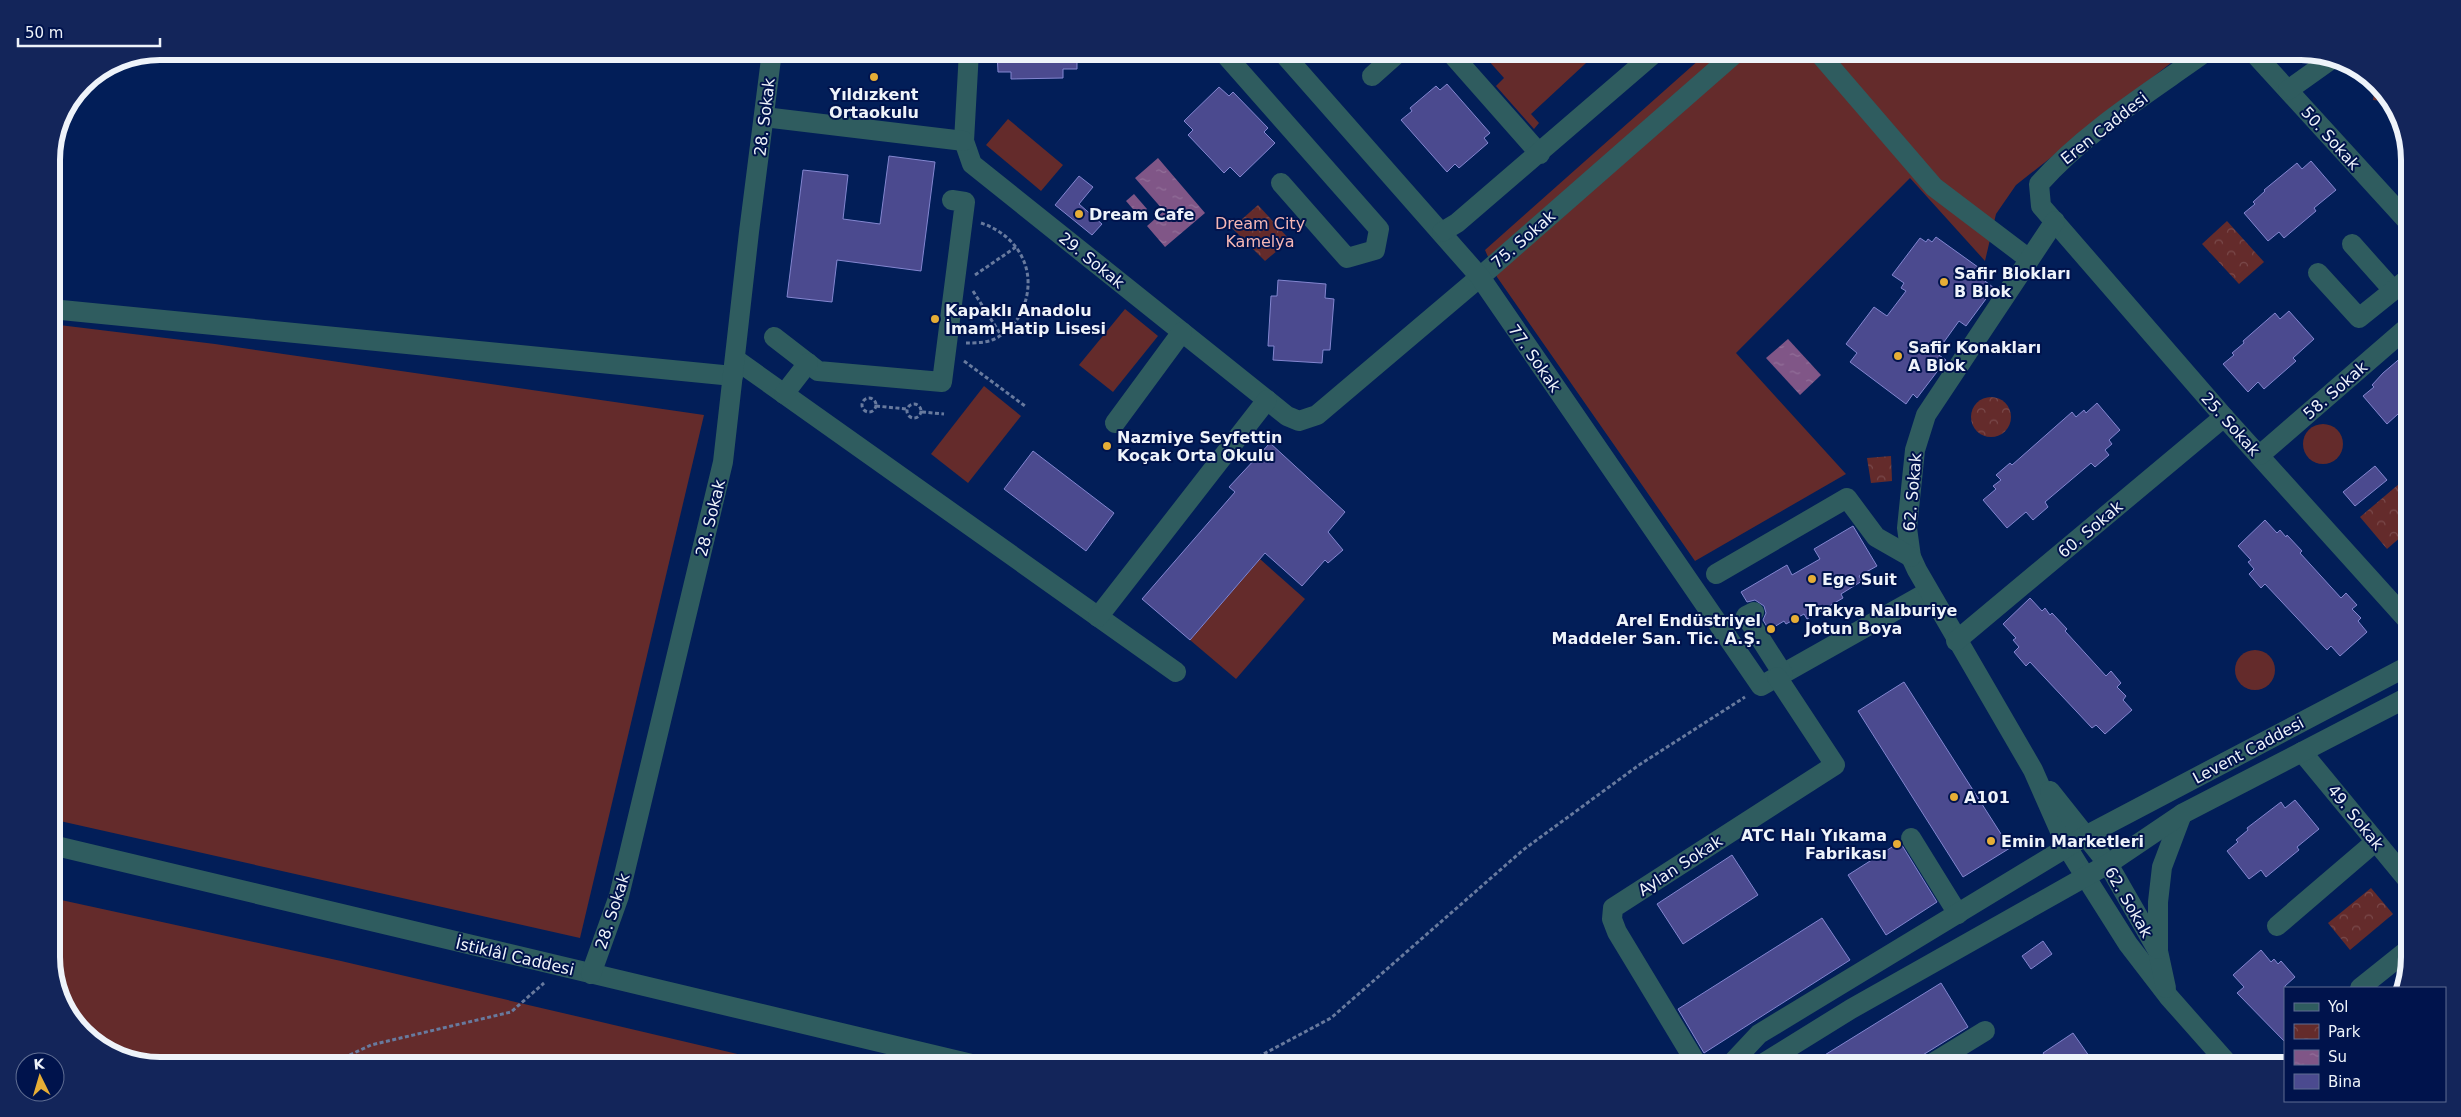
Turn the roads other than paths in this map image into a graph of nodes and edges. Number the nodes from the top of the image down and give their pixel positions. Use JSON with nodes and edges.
{"nodes":[{"id":1,"x":771,"y":60,"type":"edge"},
{"id":2,"x":969,"y":60,"type":"edge"},
{"id":3,"x":1230,"y":60,"type":"edge"},
{"id":4,"x":1289,"y":60,"type":"edge"},
{"id":5,"x":1390,"y":60,"type":"edge"},
{"id":6,"x":1457,"y":60,"type":"edge"},
{"id":7,"x":1647,"y":60,"type":"edge"},
{"id":8,"x":1728,"y":60,"type":"edge"},
{"id":9,"x":1825,"y":60,"type":"edge"},
{"id":10,"x":2196,"y":60,"type":"edge"},
{"id":11,"x":2260,"y":60,"type":"edge"},
{"id":12,"x":2326,"y":63,"type":"edge"},
{"id":13,"x":1372,"y":76,"type":"dead end"},
{"id":14,"x":2288,"y":90,"type":"junction"},
{"id":15,"x":764,"y":117,"type":"junction"},
{"id":16,"x":964,"y":141,"type":"junction"},
{"id":17,"x":1540,"y":154,"type":"junction"},
{"id":18,"x":1281,"y":183,"type":"dead end"},
{"id":19,"x":952,"y":200,"type":"dead end"},
{"id":20,"x":2401,"y":214,"type":"edge"},
{"id":21,"x":2055,"y":221,"type":"junction"},
{"id":22,"x":1442,"y":232,"type":"junction"},
{"id":23,"x":2352,"y":244,"type":"dead end"},
{"id":24,"x":2030,"y":259,"type":"junction"},
{"id":25,"x":2318,"y":274,"type":"dead end"},
{"id":26,"x":1480,"y":277,"type":"junction"},
{"id":27,"x":2401,"y":284,"type":"edge"},
{"id":28,"x":2393,"y":290,"type":"junction"},
{"id":29,"x":60,"y":310,"type":"edge"},
{"id":30,"x":1182,"y":332,"type":"junction"},
{"id":31,"x":2401,"y":333,"type":"edge"},
{"id":32,"x":774,"y":337,"type":"dead end"},
{"id":33,"x":808,"y":363,"type":"junction"},
{"id":34,"x":734,"y":368,"type":"junction"},
{"id":35,"x":784,"y":394,"type":"junction"},
{"id":36,"x":1267,"y":400,"type":"junction"},
{"id":37,"x":2224,"y":417,"type":"junction"},
{"id":38,"x":1304,"y":421,"type":"joint"},
{"id":39,"x":1115,"y":423,"type":"dead end"},
{"id":40,"x":2260,"y":455,"type":"junction"},
{"id":41,"x":1911,"y":557,"type":"junction"},
{"id":42,"x":1716,"y":574,"type":"dead end"},
{"id":43,"x":1928,"y":592,"type":"junction"},
{"id":44,"x":1754,"y":612,"type":"dead end"},
{"id":45,"x":2401,"y":613,"type":"edge"},
{"id":46,"x":1098,"y":617,"type":"junction"},
{"id":47,"x":1956,"y":641,"type":"junction"},
{"id":48,"x":2401,"y":670,"type":"edge"},
{"id":49,"x":1176,"y":672,"type":"dead end"},
{"id":50,"x":1774,"y":679,"type":"junction"},
{"id":51,"x":2401,"y":701,"type":"edge"},
{"id":52,"x":2302,"y":752,"type":"junction"},
{"id":53,"x":2033,"y":770,"type":"junction"},
{"id":54,"x":2182,"y":814,"type":"junction"},
{"id":55,"x":2087,"y":836,"type":"junction"},
{"id":56,"x":1911,"y":838,"type":"dead end"},
{"id":57,"x":2375,"y":842,"type":"junction"},
{"id":58,"x":60,"y":847,"type":"edge"},
{"id":59,"x":2068,"y":847,"type":"junction"},
{"id":60,"x":2108,"y":864,"type":"junction"},
{"id":61,"x":2401,"y":872,"type":"edge"},
{"id":62,"x":2085,"y":876,"type":"junction"},
{"id":63,"x":1958,"y":914,"type":"junction"},
{"id":64,"x":2277,"y":926,"type":"dead end"},
{"id":65,"x":2158,"y":951,"type":"junction"},
{"id":66,"x":2401,"y":955,"type":"edge"},
{"id":67,"x":591,"y":974,"type":"junction"},
{"id":68,"x":2361,"y":987,"type":"edge"},
{"id":69,"x":2168,"y":996,"type":"junction"},
{"id":70,"x":1985,"y":1031,"type":"dead end"},
{"id":71,"x":942,"y":1057,"type":"edge"},
{"id":72,"x":1693,"y":1057,"type":"edge"},
{"id":73,"x":1737,"y":1057,"type":"edge"},
{"id":74,"x":1774,"y":1057,"type":"edge"},
{"id":75,"x":1943,"y":1057,"type":"edge"},
{"id":76,"x":2222,"y":1057,"type":"edge"}],
"edges":[{"from":1,"to":15,"type":"street","name":"28. Sokak"},
{"from":2,"to":16,"type":"street","name":"29. Sokak"},
{"from":3,"to":18,"type":"street"},
{"from":4,"to":22,"type":"street","name":"77. Sokak"},
{"from":5,"to":13,"type":"street"},
{"from":6,"to":17,"type":"street"},
{"from":7,"to":17,"type":"street"},
{"from":8,"to":26,"type":"street","name":"75. Sokak"},
{"from":9,"to":24,"type":"street"},
{"from":10,"to":21,"type":"street","name":"Eren Caddesi"},
{"from":11,"to":14,"type":"street","name":"50. Sokak"},
{"from":12,"to":14,"type":"street"},
{"from":14,"to":20,"type":"street","name":"50. Sokak"},
{"from":15,"to":16,"type":"street"},
{"from":15,"to":34,"type":"street","name":"28. Sokak"},
{"from":16,"to":30,"type":"street","name":"29. Sokak"},
{"from":17,"to":22,"type":"street"},
{"from":19,"to":33,"type":"street"},
{"from":21,"to":24,"type":"street","name":"62. Sokak"},
{"from":21,"to":37,"type":"street","name":"25. Sokak"},
{"from":22,"to":26,"type":"street","name":"77. Sokak"},
{"from":23,"to":28,"type":"street"},
{"from":24,"to":41,"type":"street","name":"62. Sokak"},
{"from":25,"to":28,"type":"street"},
{"from":26,"to":38,"type":"street","name":"75. Sokak"},
{"from":26,"to":50,"type":"street","name":"77. Sokak"},
{"from":27,"to":28,"type":"street"},
{"from":29,"to":34,"type":"street"},
{"from":30,"to":36,"type":"street","name":"29. Sokak"},
{"from":30,"to":39,"type":"street"},
{"from":31,"to":40,"type":"street","name":"58. Sokak"},
{"from":32,"to":33,"type":"street"},
{"from":33,"to":35,"type":"street"},
{"from":34,"to":35,"type":"street"},
{"from":34,"to":67,"type":"street","name":"28. Sokak"},
{"from":35,"to":46,"type":"street"},
{"from":36,"to":38,"type":"street","name":"29. Sokak"},
{"from":36,"to":46,"type":"street"},
{"from":37,"to":40,"type":"street","name":"25. Sokak"},
{"from":37,"to":47,"type":"street","name":"60. Sokak"},
{"from":40,"to":45,"type":"street","name":"25. Sokak"},
{"from":41,"to":42,"type":"street"},
{"from":41,"to":43,"type":"street","name":"62. Sokak"},
{"from":43,"to":47,"type":"street","name":"62. Sokak"},
{"from":43,"to":50,"type":"street"},
{"from":44,"to":50,"type":"street"},
{"from":46,"to":49,"type":"street"},
{"from":47,"to":53,"type":"street","name":"62. Sokak"},
{"from":48,"to":55,"type":"street","name":"Levent Caddesi"},
{"from":50,"to":72,"type":"street","name":"Aylan Sokak"},
{"from":51,"to":52,"type":"street"},
{"from":52,"to":54,"type":"street"},
{"from":52,"to":57,"type":"street","name":"49. Sokak"},
{"from":53,"to":55,"type":"street","name":"62. Sokak"},
{"from":53,"to":59,"type":"street","name":"62. Sokak"},
{"from":54,"to":60,"type":"street"},
{"from":54,"to":65,"type":"street"},
{"from":55,"to":59,"type":"street","name":"Levent Caddesi"},
{"from":55,"to":60,"type":"street","name":"62. Sokak"},
{"from":56,"to":63,"type":"street"},
{"from":57,"to":61,"type":"street","name":"49. Sokak"},
{"from":57,"to":64,"type":"street"},
{"from":58,"to":67,"type":"street","name":"İstiklâl Caddesi"},
{"from":59,"to":62,"type":"street","name":"62. Sokak"},
{"from":59,"to":63,"type":"street","name":"Levent Caddesi"},
{"from":60,"to":62,"type":"street"},
{"from":60,"to":65,"type":"street","name":"62. Sokak"},
{"from":62,"to":69,"type":"street","name":"62. Sokak"},
{"from":62,"to":74,"type":"street"},
{"from":63,"to":73,"type":"street","name":"Levent Caddesi"},
{"from":65,"to":69,"type":"street","name":"62. Sokak"},
{"from":66,"to":68,"type":"street"},
{"from":67,"to":71,"type":"street","name":"İstiklâl Caddesi"},
{"from":69,"to":76,"type":"street","name":"62. Sokak"},
{"from":70,"to":75,"type":"street"}]}
